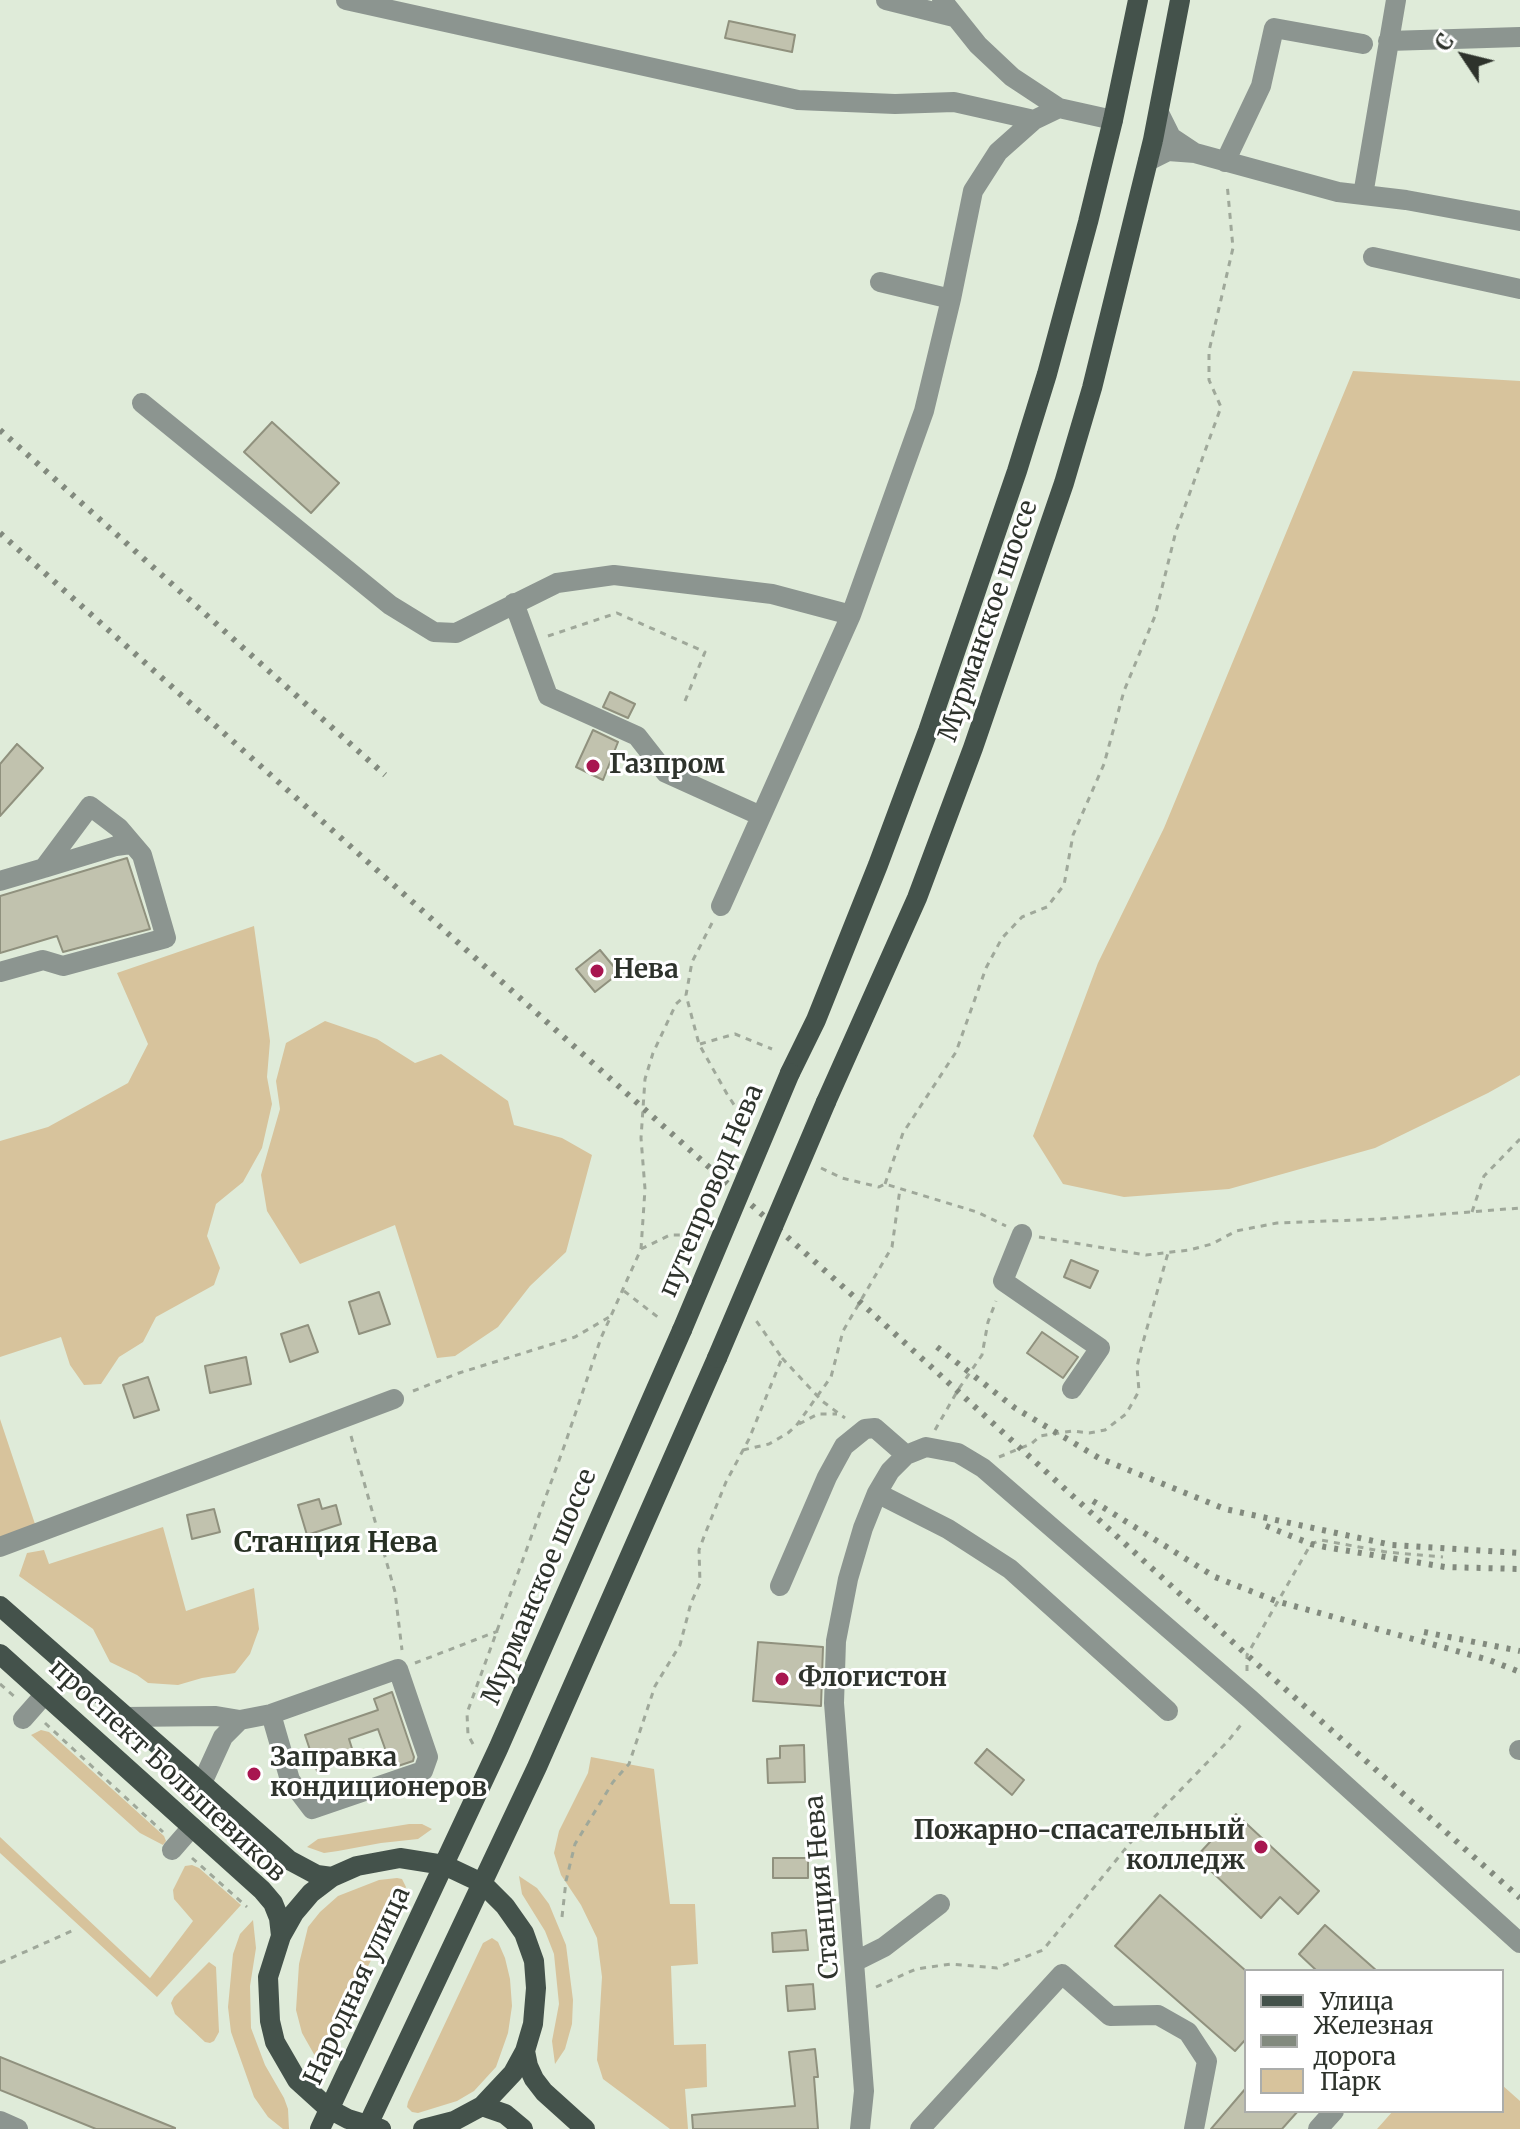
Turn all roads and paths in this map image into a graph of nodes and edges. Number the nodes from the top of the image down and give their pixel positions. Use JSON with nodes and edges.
{"nodes":[{"id":1,"x":346,"y":0,"type":"edge"},
{"id":2,"x":886,"y":0,"type":"edge"},
{"id":3,"x":1138,"y":0,"type":"edge"},
{"id":4,"x":1180,"y":0,"type":"edge"},
{"id":5,"x":1396,"y":0,"type":"edge"},
{"id":6,"x":948,"y":8,"type":"edge"},
{"id":7,"x":1520,"y":37,"type":"edge"},
{"id":8,"x":1388,"y":41,"type":"junction"},
{"id":9,"x":1363,"y":44,"type":"dead end"},
{"id":10,"x":1059,"y":108,"type":"junction"},
{"id":11,"x":1159,"y":113,"type":"junction"},
{"id":12,"x":1034,"y":120,"type":"junction"},
{"id":13,"x":1113,"y":120,"type":"junction"},
{"id":14,"x":1195,"y":153,"type":"junction"},
{"id":15,"x":1148,"y":161,"type":"junction"},
{"id":16,"x":1225,"y":162,"type":"junction"},
{"id":17,"x":1363,"y":195,"type":"junction"},
{"id":18,"x":1520,"y":221,"type":"edge"},
{"id":19,"x":1373,"y":257,"type":"dead end"},
{"id":20,"x":880,"y":282,"type":"dead end"},
{"id":21,"x":1520,"y":289,"type":"edge"},
{"id":22,"x":951,"y":299,"type":"junction"},
{"id":23,"x":142,"y":403,"type":"dead end"},
{"id":24,"x":514,"y":603,"type":"junction"},
{"id":25,"x":851,"y":615,"type":"junction"},
{"id":26,"x":548,"y":636,"type":"dead end"},
{"id":27,"x":685,"y":701,"type":"dead end"},
{"id":28,"x":761,"y":816,"type":"junction"},
{"id":29,"x":131,"y":844,"type":"junction"},
{"id":30,"x":44,"y":868,"type":"junction"},
{"id":31,"x":0,"y":881,"type":"edge"},
{"id":32,"x":721,"y":906,"type":"dead end"},
{"id":33,"x":0,"y":972,"type":"edge"},
{"id":34,"x":686,"y":995,"type":"dead end"},
{"id":35,"x":699,"y":1044,"type":"dead end"},
{"id":36,"x":772,"y":1049,"type":"dead end"},
{"id":37,"x":790,"y":1073,"type":"joint"},
{"id":38,"x":1520,"y":1139,"type":"edge"},
{"id":39,"x":885,"y":1184,"type":"dead end"},
{"id":40,"x":900,"y":1189,"type":"dead end"},
{"id":41,"x":1520,"y":1208,"type":"edge"},
{"id":42,"x":977,"y":1212,"type":"dead end"},
{"id":43,"x":1472,"y":1212,"type":"junction"},
{"id":44,"x":1022,"y":1234,"type":"junction"},
{"id":45,"x":697,"y":1245,"type":"dead end"},
{"id":46,"x":641,"y":1249,"type":"junction"},
{"id":47,"x":1168,"y":1253,"type":"junction"},
{"id":48,"x":1003,"y":1281,"type":"junction"},
{"id":49,"x":623,"y":1291,"type":"junction"},
{"id":50,"x":750,"y":1310,"type":"dead end"},
{"id":51,"x":611,"y":1316,"type":"junction"},
{"id":52,"x":659,"y":1318,"type":"dead end"},
{"id":53,"x":682,"y":1330,"type":"joint"},
{"id":54,"x":782,"y":1358,"type":"junction"},
{"id":55,"x":1072,"y":1389,"type":"dead end"},
{"id":56,"x":817,"y":1396,"type":"junction"},
{"id":57,"x":394,"y":1399,"type":"joint"},
{"id":58,"x":840,"y":1415,"type":"junction"},
{"id":59,"x":345,"y":1418,"type":"junction"},
{"id":60,"x":796,"y":1426,"type":"junction"},
{"id":61,"x":865,"y":1429,"type":"junction"},
{"id":62,"x":926,"y":1447,"type":"junction"},
{"id":63,"x":743,"y":1450,"type":"junction"},
{"id":64,"x":906,"y":1455,"type":"junction"},
{"id":65,"x":977,"y":1464,"type":"junction"},
{"id":66,"x":877,"y":1493,"type":"junction"},
{"id":67,"x":0,"y":1547,"type":"edge"},
{"id":68,"x":1443,"y":1557,"type":"dead end"},
{"id":69,"x":780,"y":1586,"type":"dead end"},
{"id":70,"x":0,"y":1606,"type":"edge"},
{"id":71,"x":498,"y":1631,"type":"junction"},
{"id":72,"x":0,"y":1654,"type":"edge"},
{"id":73,"x":398,"y":1669,"type":"junction"},
{"id":74,"x":1,"y":1686,"type":"edge"},
{"id":75,"x":45,"y":1694,"type":"junction"},
{"id":76,"x":1250,"y":1699,"type":"junction"},
{"id":77,"x":1168,"y":1711,"type":"dead end"},
{"id":78,"x":271,"y":1714,"type":"junction"},
{"id":79,"x":27,"y":1715,"type":"junction"},
{"id":80,"x":125,"y":1717,"type":"junction"},
{"id":81,"x":240,"y":1720,"type":"junction"},
{"id":82,"x":473,"y":1744,"type":"dead end"},
{"id":83,"x":202,"y":1783,"type":"junction"},
{"id":84,"x":192,"y":1827,"type":"junction"},
{"id":85,"x":174,"y":1848,"type":"junction"},
{"id":86,"x":444,"y":1865,"type":"junction"},
{"id":87,"x":332,"y":1877,"type":"junction"},
{"id":88,"x":482,"y":1883,"type":"junction"},
{"id":89,"x":940,"y":1904,"type":"dead end"},
{"id":90,"x":247,"y":1907,"type":"dead end"},
{"id":91,"x":562,"y":1917,"type":"dead end"},
{"id":92,"x":74,"y":1930,"type":"dead end"},
{"id":93,"x":281,"y":1936,"type":"junction"},
{"id":94,"x":1520,"y":1943,"type":"edge"},
{"id":95,"x":856,"y":1961,"type":"junction"},
{"id":96,"x":0,"y":1963,"type":"edge"},
{"id":97,"x":858,"y":1997,"type":"junction"},
{"id":98,"x":525,"y":2051,"type":"junction"},
{"id":99,"x":482,"y":2106,"type":"junction"},
{"id":100,"x":329,"y":2109,"type":"junction"},
{"id":101,"x":1332,"y":2113,"type":"edge"},
{"id":102,"x":0,"y":2121,"type":"edge"},
{"id":103,"x":371,"y":2128,"type":"edge"},
{"id":104,"x":18,"y":2129,"type":"edge"},
{"id":105,"x":320,"y":2129,"type":"edge"},
{"id":106,"x":423,"y":2129,"type":"edge"},
{"id":107,"x":523,"y":2129,"type":"edge"},
{"id":108,"x":585,"y":2129,"type":"edge"},
{"id":109,"x":860,"y":2129,"type":"edge"},
{"id":110,"x":920,"y":2129,"type":"edge"},
{"id":111,"x":1194,"y":2129,"type":"edge"},
{"id":112,"x":1318,"y":2129,"type":"edge"}],
"edges":[{"from":1,"to":12,"type":"street"},
{"from":2,"to":6,"type":"street"},
{"from":3,"to":13,"type":"main road","name":"Мурманское шоссе"},
{"from":4,"to":11,"type":"main road","name":"Мурманское шоссе"},
{"from":5,"to":8,"type":"street"},
{"from":6,"to":10,"type":"street"},
{"from":7,"to":8,"type":"street"},
{"from":8,"to":17,"type":"street"},
{"from":9,"to":16,"type":"street"},
{"from":10,"to":12,"type":"street"},
{"from":10,"to":13,"type":"street"},
{"from":11,"to":14,"type":"street"},
{"from":11,"to":15,"type":"main road","name":"Мурманское шоссе"},
{"from":12,"to":22,"type":"street"},
{"from":13,"to":37,"type":"main road","name":"Мурманское шоссе"},
{"from":14,"to":15,"type":"street"},
{"from":14,"to":16,"type":"street"},
{"from":15,"to":88,"type":"main road","name":"Мурманское шоссе","bridge":true},
{"from":16,"to":17,"type":"street"},
{"from":16,"to":39,"type":"path"},
{"from":17,"to":18,"type":"street"},
{"from":19,"to":21,"type":"street"},
{"from":20,"to":22,"type":"street"},
{"from":22,"to":25,"type":"street"},
{"from":23,"to":24,"type":"street"},
{"from":24,"to":25,"type":"street"},
{"from":24,"to":28,"type":"street"},
{"from":25,"to":28,"type":"street"},
{"from":26,"to":27,"type":"path"},
{"from":28,"to":32,"type":"street"},
{"from":29,"to":30,"type":"street"},
{"from":29,"to":30,"type":"street"},
{"from":29,"to":33,"type":"street"},
{"from":30,"to":31,"type":"street"},
{"from":34,"to":46,"type":"path"},
{"from":35,"to":36,"type":"path"},
{"from":37,"to":53,"type":"main road","name":"путепровод Нева","bridge":true},
{"from":38,"to":43,"type":"path"},
{"from":40,"to":56,"type":"path"},
{"from":41,"to":43,"type":"path"},
{"from":42,"to":44,"type":"path"},
{"from":43,"to":47,"type":"path"},
{"from":44,"to":47,"type":"path"},
{"from":44,"to":48,"type":"street"},
{"from":45,"to":46,"type":"path"},
{"from":46,"to":49,"type":"path"},
{"from":47,"to":65,"type":"path"},
{"from":48,"to":55,"type":"street"},
{"from":48,"to":62,"type":"path"},
{"from":49,"to":51,"type":"path"},
{"from":49,"to":52,"type":"path"},
{"from":50,"to":54,"type":"path"},
{"from":51,"to":57,"type":"path"},
{"from":51,"to":71,"type":"path"},
{"from":53,"to":86,"type":"main road","name":"Мурманское шоссе"},
{"from":54,"to":56,"type":"path"},
{"from":54,"to":63,"type":"path"},
{"from":56,"to":58,"type":"path"},
{"from":56,"to":60,"type":"path"},
{"from":57,"to":59,"type":"street"},
{"from":58,"to":60,"type":"path"},
{"from":58,"to":61,"type":"path"},
{"from":59,"to":67,"type":"street"},
{"from":59,"to":73,"type":"path"},
{"from":60,"to":63,"type":"path"},
{"from":61,"to":64,"type":"street"},
{"from":61,"to":69,"type":"street"},
{"from":62,"to":64,"type":"street"},
{"from":62,"to":65,"type":"street"},
{"from":63,"to":91,"type":"path"},
{"from":64,"to":66,"type":"street","name":"Станция Нева"},
{"from":65,"to":76,"type":"street"},
{"from":66,"to":77,"type":"street"},
{"from":66,"to":95,"type":"street","name":"Станция Нева"},
{"from":68,"to":76,"type":"path"},
{"from":70,"to":80,"type":"main road","name":"проспект Большевиков"},
{"from":71,"to":73,"type":"path"},
{"from":71,"to":82,"type":"path"},
{"from":72,"to":75,"type":"main road","name":"проспект Большевиков"},
{"from":73,"to":78,"type":"street"},
{"from":73,"to":78,"type":"street"},
{"from":74,"to":79,"type":"path"},
{"from":75,"to":79,"type":"street"},
{"from":75,"to":84,"type":"main road","name":"проспект Большевиков"},
{"from":76,"to":94,"type":"street"},
{"from":76,"to":97,"type":"path"},
{"from":78,"to":81,"type":"street"},
{"from":79,"to":85,"type":"path"},
{"from":80,"to":81,"type":"street"},
{"from":80,"to":83,"type":"main road","name":"проспект Большевиков"},
{"from":81,"to":83,"type":"street"},
{"from":83,"to":87,"type":"main road","name":"проспект Большевиков"},
{"from":84,"to":85,"type":"street"},
{"from":84,"to":93,"type":"main road","name":"проспект Большевиков"},
{"from":85,"to":90,"type":"path"},
{"from":86,"to":87,"type":"main road","name":"проспект Большевиков"},
{"from":86,"to":88,"type":"main road","name":"проспект Большевиков"},
{"from":86,"to":100,"type":"main road","name":"Народная улица"},
{"from":87,"to":93,"type":"main road","name":"проспект Большевиков"},
{"from":88,"to":98,"type":"main road","name":"проспект Большевиков"},
{"from":88,"to":103,"type":"main road"},
{"from":89,"to":95,"type":"street"},
{"from":92,"to":96,"type":"path"},
{"from":93,"to":100,"type":"main road","name":"проспект Большевиков"},
{"from":95,"to":97,"type":"street","name":"Станция Нева"},
{"from":97,"to":109,"type":"street","name":"Станция Нева"},
{"from":98,"to":99,"type":"main road","name":"проспект Большевиков"},
{"from":98,"to":108,"type":"main road"},
{"from":99,"to":106,"type":"main road","name":"проспект Большевиков"},
{"from":99,"to":107,"type":"main road"},
{"from":100,"to":103,"type":"main road","name":"проспект Большевиков"},
{"from":100,"to":105,"type":"main road","name":"Народная улица"},
{"from":101,"to":112,"type":"street"},
{"from":102,"to":104,"type":"street"},
{"from":110,"to":111,"type":"street"}]}
